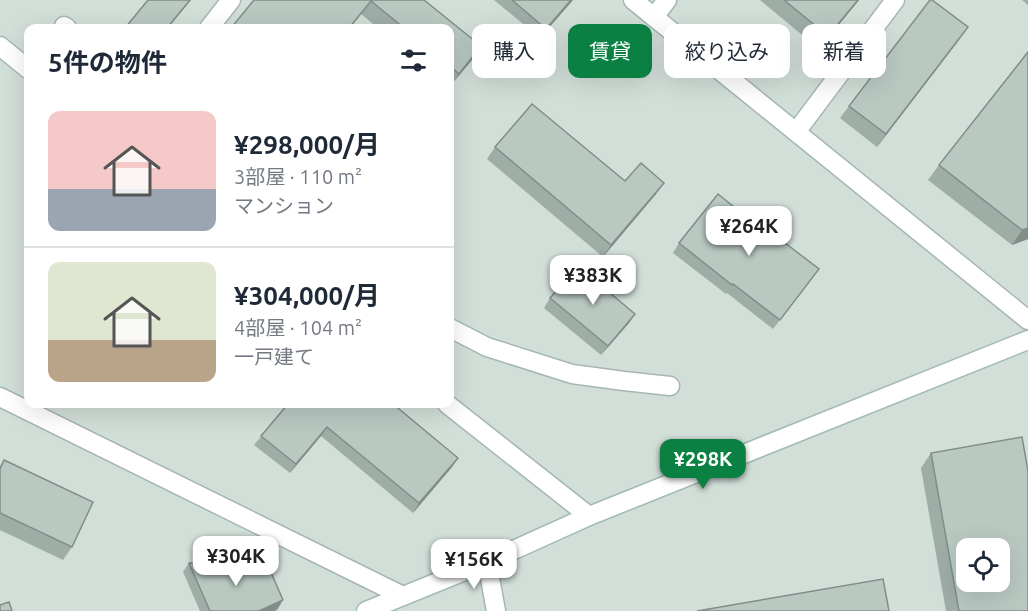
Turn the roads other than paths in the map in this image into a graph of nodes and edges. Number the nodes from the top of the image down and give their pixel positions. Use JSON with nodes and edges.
{"nodes":[{"id":1,"x":231,"y":0,"type":"edge"},
{"id":2,"x":633,"y":0,"type":"edge"},
{"id":3,"x":667,"y":0,"type":"edge"},
{"id":4,"x":896,"y":0,"type":"edge"},
{"id":5,"x":654,"y":17,"type":"junction"},
{"id":6,"x":211,"y":24,"type":"edge"},
{"id":7,"x":0,"y":46,"type":"edge"},
{"id":8,"x":24,"y":66,"type":"edge"},
{"id":9,"x":796,"y":132,"type":"junction"},
{"id":10,"x":1028,"y":320,"type":"edge"},
{"id":11,"x":454,"y":330,"type":"edge"},
{"id":12,"x":1028,"y":340,"type":"edge"},
{"id":13,"x":670,"y":386,"type":"dead end"},
{"id":14,"x":0,"y":397,"type":"edge"},
{"id":15,"x":452,"y":408,"type":"edge"},
{"id":16,"x":589,"y":516,"type":"junction"},
{"id":17,"x":487,"y":562,"type":"junction"},
{"id":18,"x":403,"y":596,"type":"junction"},
{"id":19,"x":366,"y":611,"type":"edge"},
{"id":20,"x":496,"y":611,"type":"edge"}],
"edges":[{"from":1,"to":6,"type":"street"},
{"from":2,"to":5,"type":"street"},
{"from":3,"to":5,"type":"street"},
{"from":4,"to":9,"type":"street"},
{"from":5,"to":9,"type":"street"},
{"from":7,"to":8,"type":"street"},
{"from":9,"to":10,"type":"street"},
{"from":11,"to":13,"type":"street"},
{"from":12,"to":16,"type":"street"},
{"from":14,"to":18,"type":"street"},
{"from":15,"to":16,"type":"street"},
{"from":16,"to":17,"type":"street"},
{"from":17,"to":18,"type":"street"},
{"from":17,"to":20,"type":"street"},
{"from":18,"to":19,"type":"street"}]}
